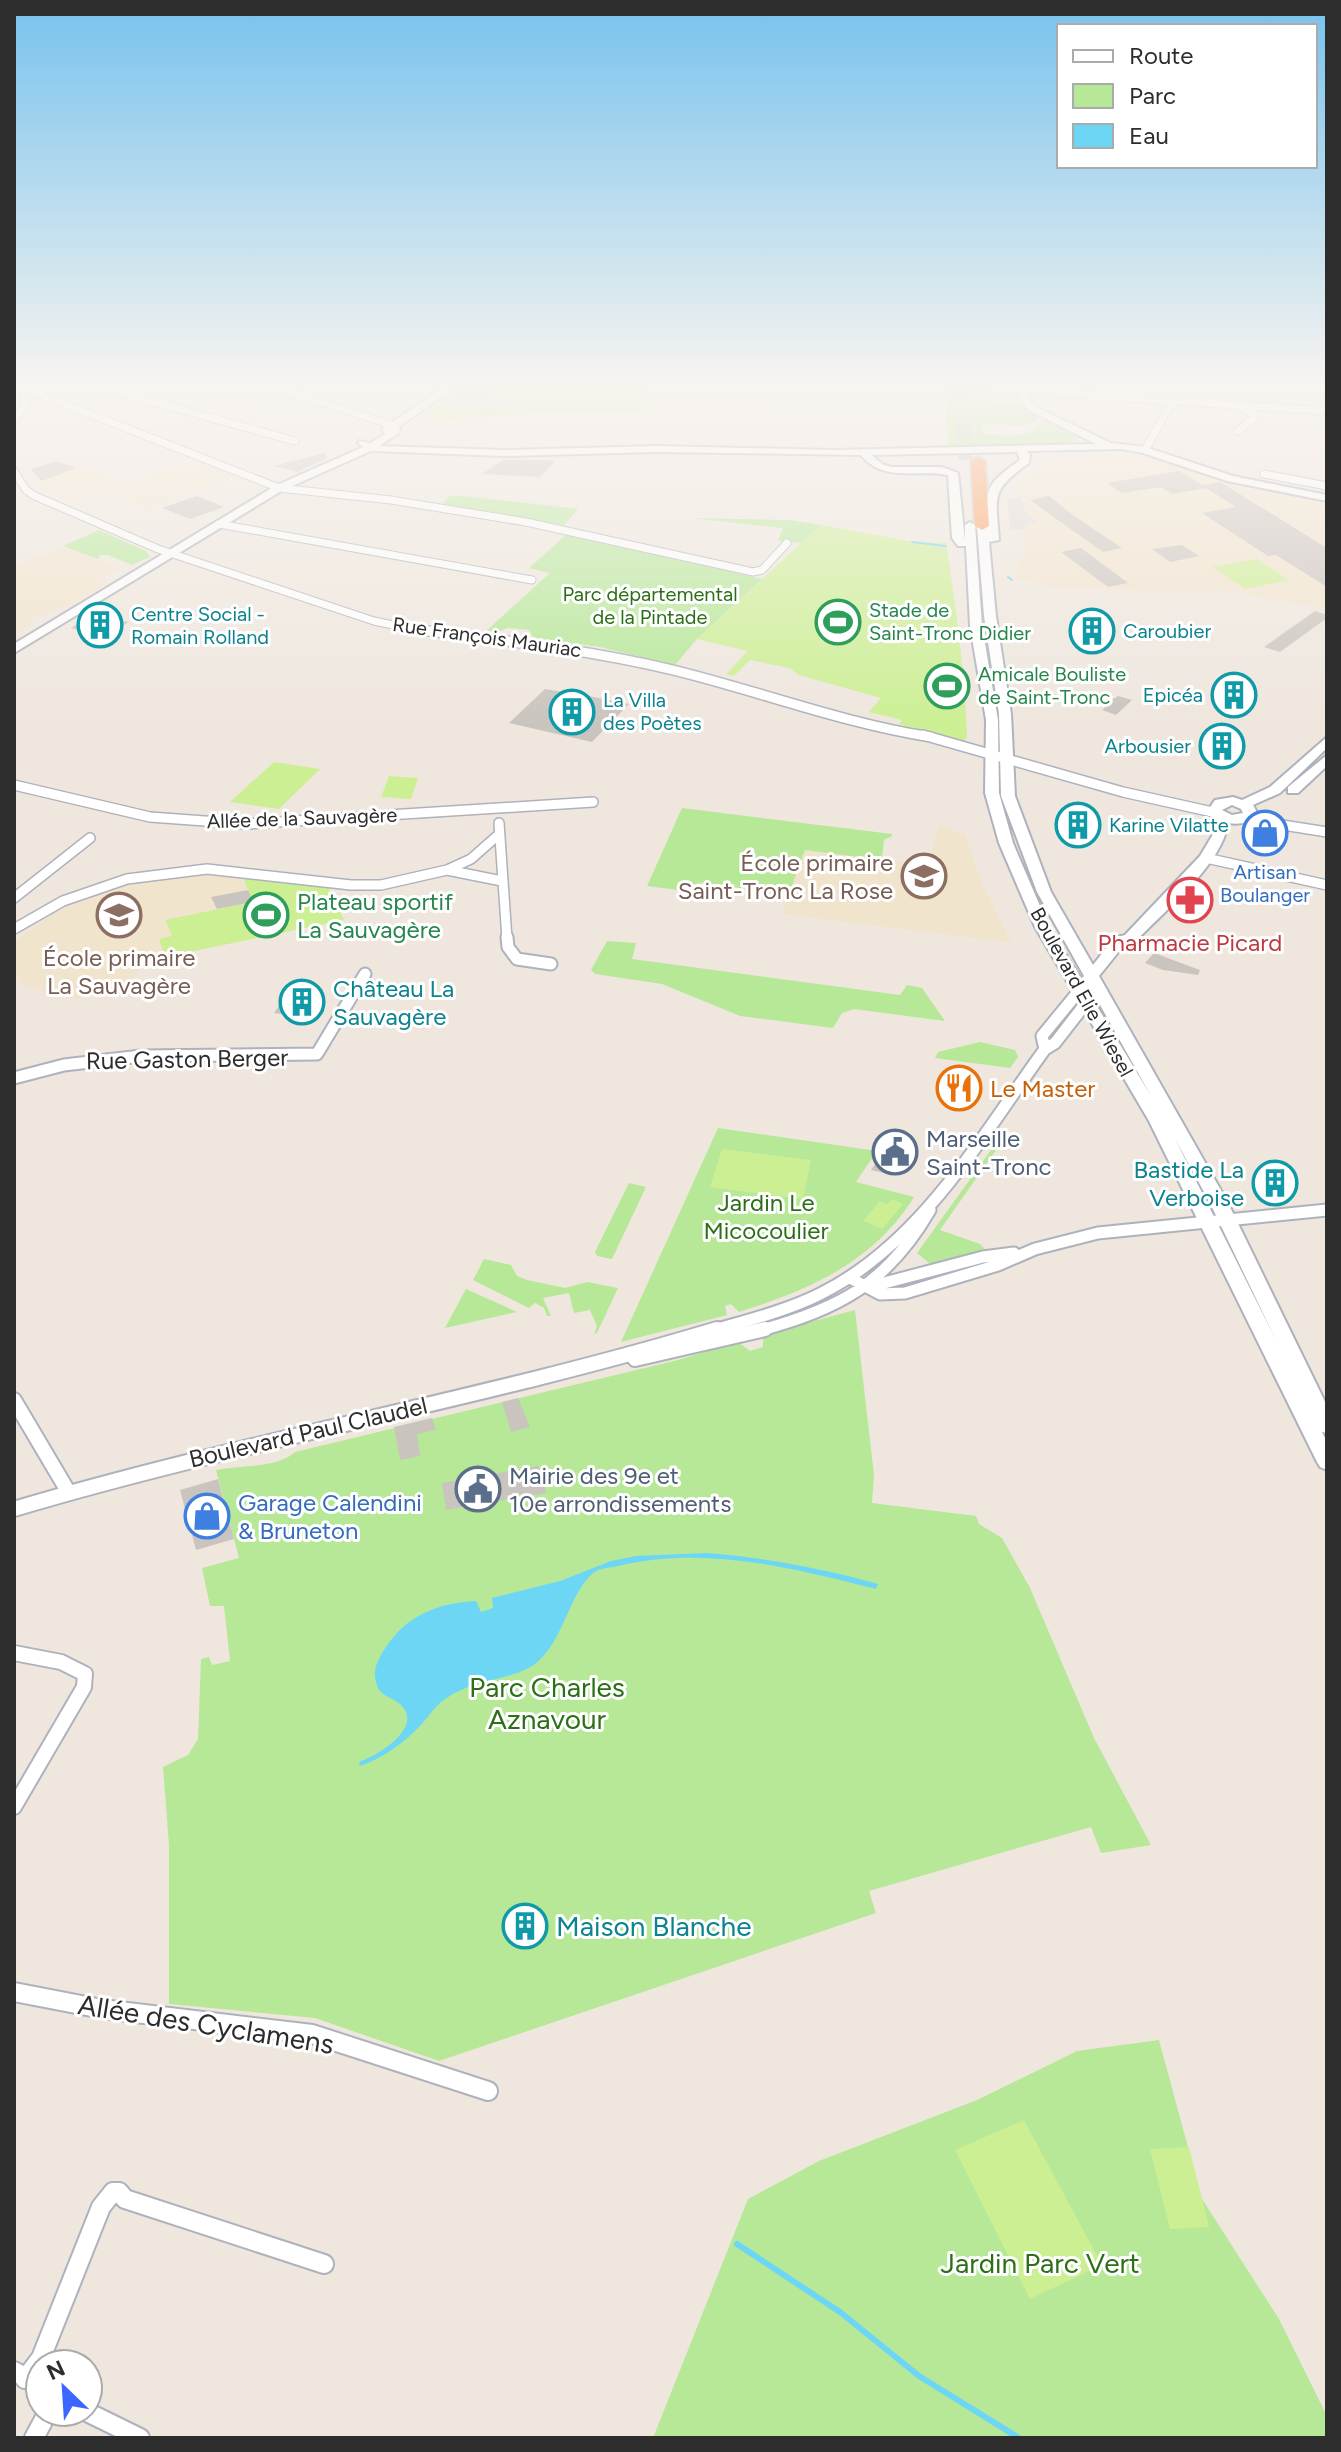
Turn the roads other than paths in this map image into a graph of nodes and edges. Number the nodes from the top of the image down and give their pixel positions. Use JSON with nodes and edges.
{"nodes":[{"id":1,"x":38,"y":497,"type":"edge"},
{"id":2,"x":263,"y":497,"type":"edge"},
{"id":3,"x":367,"y":497,"type":"edge"},
{"id":4,"x":956,"y":497,"type":"edge"},
{"id":5,"x":974,"y":497,"type":"edge"},
{"id":6,"x":991,"y":497,"type":"edge"},
{"id":7,"x":219,"y":524,"type":"junction"},
{"id":8,"x":976,"y":525,"type":"junction"},
{"id":9,"x":787,"y":543,"type":"dead end"},
{"id":10,"x":970,"y":551,"type":"junction"},
{"id":11,"x":170,"y":552,"type":"junction"},
{"id":12,"x":985,"y":560,"type":"junction"},
{"id":13,"x":532,"y":580,"type":"dead end"},
{"id":14,"x":14,"y":649,"type":"edge"},
{"id":15,"x":1327,"y":741,"type":"edge"},
{"id":16,"x":999,"y":756,"type":"junction"},
{"id":17,"x":1327,"y":759,"type":"edge"},
{"id":18,"x":14,"y":785,"type":"edge"},
{"id":19,"x":593,"y":802,"type":"dead end"},
{"id":20,"x":1219,"y":811,"type":"junction"},
{"id":21,"x":1246,"y":813,"type":"junction"},
{"id":22,"x":498,"y":816,"type":"junction"},
{"id":23,"x":1327,"y":832,"type":"edge"},
{"id":24,"x":497,"y":836,"type":"junction"},
{"id":25,"x":1219,"y":836,"type":"junction"},
{"id":26,"x":90,"y":838,"type":"dead end"},
{"id":27,"x":1206,"y":858,"type":"junction"},
{"id":28,"x":447,"y":870,"type":"junction"},
{"id":29,"x":502,"y":881,"type":"junction"},
{"id":30,"x":14,"y":882,"type":"edge"},
{"id":31,"x":1327,"y":885,"type":"edge"},
{"id":32,"x":28,"y":886,"type":"junction"},
{"id":33,"x":14,"y":898,"type":"edge"},
{"id":34,"x":14,"y":929,"type":"edge"},
{"id":35,"x":551,"y":964,"type":"dead end"},
{"id":36,"x":365,"y":974,"type":"dead end"},
{"id":37,"x":1095,"y":982,"type":"junction"},
{"id":38,"x":1082,"y":997,"type":"junction"},
{"id":39,"x":14,"y":1078,"type":"edge"},
{"id":40,"x":933,"y":1203,"type":"junction"},
{"id":41,"x":1327,"y":1210,"type":"edge"},
{"id":42,"x":1219,"y":1223,"type":"junction"},
{"id":43,"x":850,"y":1278,"type":"junction"},
{"id":44,"x":866,"y":1288,"type":"junction"},
{"id":45,"x":605,"y":1363,"type":"junction"},
{"id":46,"x":14,"y":1400,"type":"edge"},
{"id":47,"x":1327,"y":1426,"type":"edge"},
{"id":48,"x":1327,"y":1462,"type":"edge"},
{"id":49,"x":69,"y":1493,"type":"junction"},
{"id":50,"x":14,"y":1509,"type":"edge"},
{"id":51,"x":14,"y":1653,"type":"edge"},
{"id":52,"x":14,"y":1807,"type":"edge"},
{"id":53,"x":14,"y":1992,"type":"edge"},
{"id":54,"x":488,"y":2091,"type":"dead end"},
{"id":55,"x":324,"y":2264,"type":"dead end"},
{"id":56,"x":45,"y":2348,"type":"edge"},
{"id":57,"x":104,"y":2420,"type":"edge"},
{"id":58,"x":140,"y":2438,"type":"edge"}],
"edges":[{"from":1,"to":11,"type":"street","name":"Rue François Mauriac"},
{"from":2,"to":7,"type":"street"},
{"from":3,"to":9,"type":"street"},
{"from":4,"to":10,"type":"street"},
{"from":5,"to":8,"type":"highway","name":"Boulevard Elie Wiesel"},
{"from":6,"to":12,"type":"street"},
{"from":7,"to":11,"type":"street"},
{"from":7,"to":13,"type":"street"},
{"from":8,"to":10,"type":"street","name":"Boulevard Elie Wiesel"},
{"from":8,"to":12,"type":"street","name":"Boulevard Elie Wiesel"},
{"from":10,"to":16,"type":"street","name":"Boulevard Elie Wiesel"},
{"from":11,"to":14,"type":"street"},
{"from":11,"to":16,"type":"street","name":"Rue François Mauriac"},
{"from":12,"to":16,"type":"street","name":"Boulevard Elie Wiesel"},
{"from":15,"to":21,"type":"street"},
{"from":16,"to":20,"type":"street","name":"Rue François Mauriac"},
{"from":16,"to":37,"type":"street","name":"Boulevard Elie Wiesel"},
{"from":16,"to":38,"type":"street","name":"Boulevard Elie Wiesel"},
{"from":17,"to":21,"type":"street"},
{"from":18,"to":22,"type":"street","name":"Allée de la Sauvagère"},
{"from":19,"to":22,"type":"street","name":"Allée de la Sauvagère"},
{"from":20,"to":21,"type":"street","name":"Rue François Mauriac"},
{"from":20,"to":25,"type":"street","name":"Boulevard Paul Claudel"},
{"from":21,"to":23,"type":"street","name":"Rue François Mauriac"},
{"from":21,"to":25,"type":"street","name":"Boulevard Paul Claudel"},
{"from":22,"to":24,"type":"street"},
{"from":24,"to":28,"type":"street"},
{"from":24,"to":29,"type":"street"},
{"from":25,"to":27,"type":"street","name":"Boulevard Paul Claudel"},
{"from":26,"to":32,"type":"street"},
{"from":27,"to":31,"type":"street"},
{"from":27,"to":37,"type":"street","name":"Boulevard Paul Claudel"},
{"from":28,"to":29,"type":"street"},
{"from":28,"to":34,"type":"street"},
{"from":29,"to":35,"type":"street"},
{"from":30,"to":32,"type":"street"},
{"from":32,"to":33,"type":"street"},
{"from":36,"to":39,"type":"street","name":"Rue Gaston Berger"},
{"from":37,"to":38,"type":"street","name":"Boulevard Paul Claudel"},
{"from":37,"to":42,"type":"street","name":"Boulevard Elie Wiesel"},
{"from":38,"to":40,"type":"street","name":"Boulevard Paul Claudel"},
{"from":38,"to":42,"type":"street","name":"Boulevard Elie Wiesel"},
{"from":40,"to":43,"type":"street","name":"Boulevard Paul Claudel"},
{"from":40,"to":44,"type":"street","name":"Boulevard Paul Claudel"},
{"from":41,"to":42,"type":"street"},
{"from":42,"to":44,"type":"street"},
{"from":42,"to":47,"type":"street"},
{"from":42,"to":48,"type":"street"},
{"from":43,"to":44,"type":"street"},
{"from":43,"to":45,"type":"street","name":"Boulevard Paul Claudel"},
{"from":44,"to":45,"type":"street","name":"Boulevard Paul Claudel"},
{"from":45,"to":49,"type":"street","name":"Boulevard Paul Claudel"},
{"from":46,"to":49,"type":"street"},
{"from":49,"to":50,"type":"street","name":"Boulevard Paul Claudel"},
{"from":51,"to":52,"type":"street"},
{"from":53,"to":54,"type":"street","name":"Allée des Cyclamens"},
{"from":55,"to":56,"type":"street"},
{"from":57,"to":58,"type":"street"}]}
